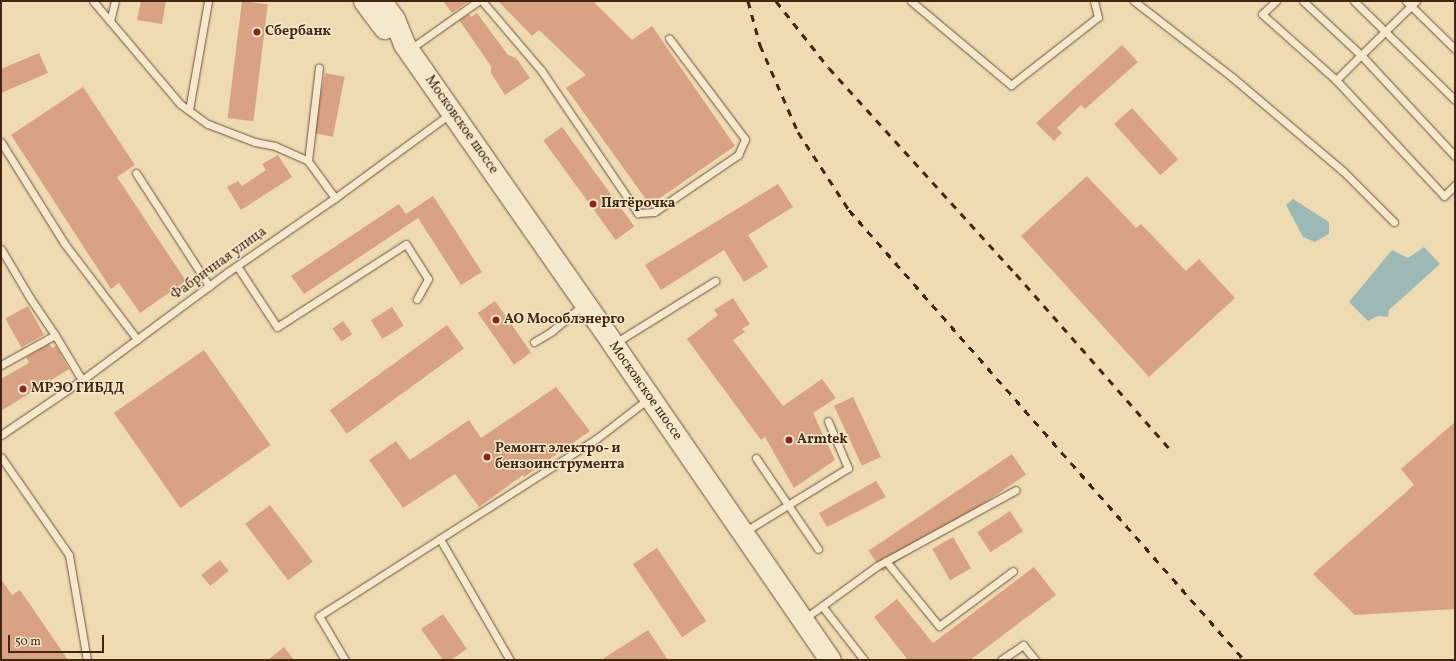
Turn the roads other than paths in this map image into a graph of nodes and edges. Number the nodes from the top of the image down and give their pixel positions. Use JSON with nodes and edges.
{"nodes":[{"id":1,"x":93,"y":1,"type":"edge"},
{"id":2,"x":115,"y":1,"type":"edge"},
{"id":3,"x":208,"y":1,"type":"edge"},
{"id":4,"x":364,"y":1,"type":"edge"},
{"id":5,"x":381,"y":1,"type":"edge"},
{"id":6,"x":478,"y":1,"type":"edge"},
{"id":7,"x":482,"y":1,"type":"edge"},
{"id":8,"x":911,"y":1,"type":"edge"},
{"id":9,"x":1094,"y":1,"type":"edge"},
{"id":10,"x":1134,"y":1,"type":"edge"},
{"id":11,"x":1276,"y":1,"type":"edge"},
{"id":12,"x":1303,"y":1,"type":"edge"},
{"id":13,"x":1354,"y":1,"type":"edge"},
{"id":14,"x":1411,"y":3,"type":"edge"},
{"id":15,"x":110,"y":21,"type":"junction"},
{"id":16,"x":1386,"y":32,"type":"junction"},
{"id":17,"x":669,"y":38,"type":"dead end"},
{"id":18,"x":408,"y":46,"type":"junction"},
{"id":19,"x":1455,"y":49,"type":"edge"},
{"id":20,"x":1361,"y":55,"type":"junction"},
{"id":21,"x":319,"y":68,"type":"dead end"},
{"id":22,"x":1336,"y":80,"type":"junction"},
{"id":23,"x":1455,"y":100,"type":"edge"},
{"id":24,"x":189,"y":110,"type":"junction"},
{"id":25,"x":452,"y":112,"type":"junction"},
{"id":26,"x":1,"y":142,"type":"edge"},
{"id":27,"x":1455,"y":156,"type":"edge"},
{"id":28,"x":308,"y":161,"type":"junction"},
{"id":29,"x":136,"y":173,"type":"dead end"},
{"id":30,"x":1455,"y":185,"type":"edge"},
{"id":31,"x":335,"y":198,"type":"junction"},
{"id":32,"x":1394,"y":222,"type":"dead end"},
{"id":33,"x":1,"y":249,"type":"edge"},
{"id":34,"x":237,"y":266,"type":"junction"},
{"id":35,"x":715,"y":281,"type":"dead end"},
{"id":36,"x":209,"y":286,"type":"junction"},
{"id":37,"x":417,"y":299,"type":"dead end"},
{"id":38,"x":585,"y":304,"type":"junction"},
{"id":39,"x":55,"y":335,"type":"junction"},
{"id":40,"x":137,"y":339,"type":"junction"},
{"id":41,"x":534,"y":342,"type":"dead end"},
{"id":42,"x":613,"y":344,"type":"junction"},
{"id":43,"x":1,"y":364,"type":"edge"},
{"id":44,"x":82,"y":380,"type":"junction"},
{"id":45,"x":650,"y":398,"type":"junction"},
{"id":46,"x":828,"y":421,"type":"dead end"},
{"id":47,"x":1,"y":436,"type":"edge"},
{"id":48,"x":1,"y":458,"type":"edge"},
{"id":49,"x":756,"y":458,"type":"dead end"},
{"id":50,"x":1016,"y":490,"type":"dead end"},
{"id":51,"x":788,"y":505,"type":"junction"},
{"id":52,"x":743,"y":533,"type":"junction"},
{"id":53,"x":440,"y":539,"type":"junction"},
{"id":54,"x":818,"y":549,"type":"dead end"},
{"id":55,"x":886,"y":561,"type":"junction"},
{"id":56,"x":1013,"y":571,"type":"dead end"},
{"id":57,"x":822,"y":606,"type":"junction"},
{"id":58,"x":802,"y":620,"type":"junction"},
{"id":59,"x":87,"y":660,"type":"edge"},
{"id":60,"x":346,"y":660,"type":"edge"},
{"id":61,"x":510,"y":660,"type":"edge"},
{"id":62,"x":830,"y":660,"type":"edge"},
{"id":63,"x":864,"y":660,"type":"edge"},
{"id":64,"x":1001,"y":660,"type":"edge"},
{"id":65,"x":1035,"y":660,"type":"edge"}],
"edges":[{"from":1,"to":15,"type":"lane"},
{"from":2,"to":15,"type":"lane"},
{"from":3,"to":24,"type":"lane"},
{"from":4,"to":18,"type":"main road","name":"Московское шоссе"},
{"from":5,"to":18,"type":"main road","name":"Московское шоссе"},
{"from":6,"to":18,"type":"lane"},
{"from":7,"to":17,"type":"lane"},
{"from":8,"to":9,"type":"lane"},
{"from":10,"to":32,"type":"lane"},
{"from":11,"to":22,"type":"lane"},
{"from":12,"to":20,"type":"lane"},
{"from":13,"to":16,"type":"lane"},
{"from":14,"to":16,"type":"lane"},
{"from":14,"to":19,"type":"lane"},
{"from":15,"to":24,"type":"lane"},
{"from":16,"to":20,"type":"lane"},
{"from":16,"to":23,"type":"lane"},
{"from":18,"to":25,"type":"main road","name":"Московское шоссе"},
{"from":20,"to":22,"type":"lane"},
{"from":20,"to":27,"type":"lane"},
{"from":21,"to":28,"type":"lane"},
{"from":22,"to":30,"type":"lane"},
{"from":24,"to":28,"type":"lane"},
{"from":25,"to":31,"type":"lane","name":"Фабричная улица"},
{"from":25,"to":38,"type":"main road","name":"Московское шоссе"},
{"from":26,"to":40,"type":"lane"},
{"from":28,"to":31,"type":"lane"},
{"from":29,"to":36,"type":"lane"},
{"from":31,"to":34,"type":"lane","name":"Фабричная улица"},
{"from":33,"to":39,"type":"lane"},
{"from":34,"to":36,"type":"lane","name":"Фабричная улица"},
{"from":34,"to":37,"type":"lane"},
{"from":35,"to":42,"type":"lane"},
{"from":36,"to":40,"type":"lane","name":"Фабричная улица"},
{"from":38,"to":41,"type":"lane"},
{"from":38,"to":42,"type":"main road","name":"Московское шоссе"},
{"from":39,"to":43,"type":"lane"},
{"from":39,"to":44,"type":"lane"},
{"from":40,"to":44,"type":"lane","name":"Фабричная улица"},
{"from":42,"to":45,"type":"main road","name":"Московское шоссе"},
{"from":44,"to":47,"type":"lane","name":"Фабричная улица"},
{"from":45,"to":52,"type":"main road","name":"Московское шоссе"},
{"from":45,"to":53,"type":"lane"},
{"from":46,"to":51,"type":"lane"},
{"from":48,"to":59,"type":"lane"},
{"from":49,"to":51,"type":"lane"},
{"from":50,"to":55,"type":"lane"},
{"from":51,"to":52,"type":"lane"},
{"from":51,"to":54,"type":"lane"},
{"from":52,"to":58,"type":"main road","name":"Московское шоссе"},
{"from":53,"to":60,"type":"lane"},
{"from":53,"to":61,"type":"lane"},
{"from":55,"to":56,"type":"lane"},
{"from":55,"to":57,"type":"lane"},
{"from":57,"to":58,"type":"lane"},
{"from":57,"to":63,"type":"lane"},
{"from":58,"to":62,"type":"main road","name":"Московское шоссе"},
{"from":64,"to":65,"type":"lane"}]}
